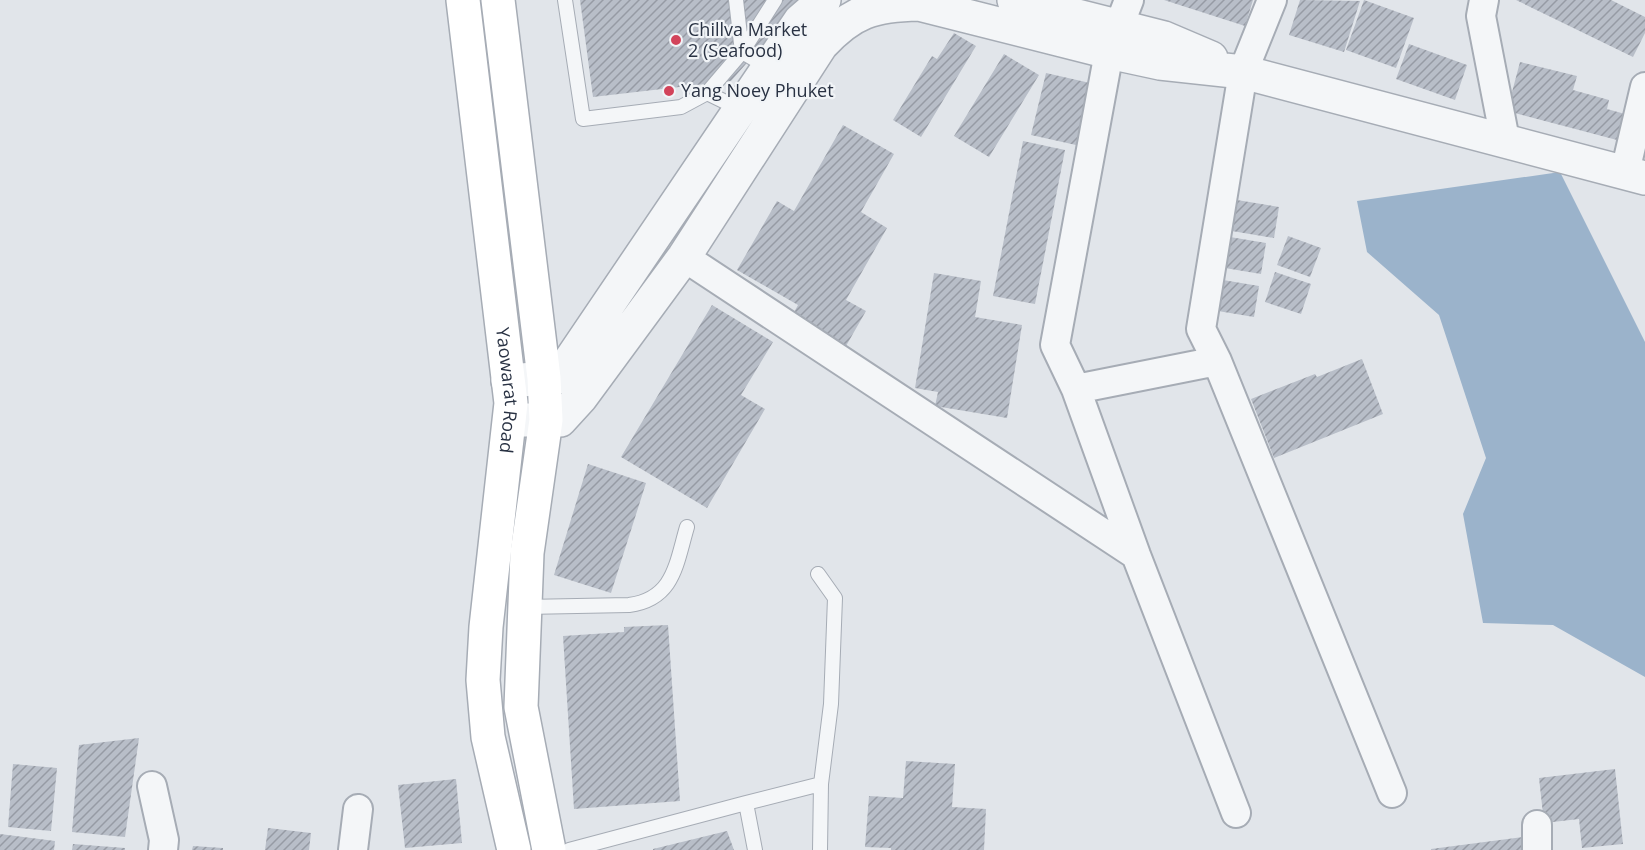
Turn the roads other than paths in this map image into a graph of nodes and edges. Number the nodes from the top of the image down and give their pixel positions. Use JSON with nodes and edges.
{"nodes":[{"id":1,"x":463,"y":0,"type":"edge"},
{"id":2,"x":498,"y":0,"type":"edge"},
{"id":3,"x":565,"y":0,"type":"edge"},
{"id":4,"x":736,"y":0,"type":"edge"},
{"id":5,"x":775,"y":0,"type":"edge"},
{"id":6,"x":824,"y":0,"type":"edge"},
{"id":7,"x":1014,"y":0,"type":"edge"},
{"id":8,"x":1272,"y":0,"type":"edge"},
{"id":9,"x":1484,"y":0,"type":"edge"},
{"id":10,"x":1119,"y":26,"type":"edge"},
{"id":11,"x":755,"y":59,"type":"junction"},
{"id":12,"x":1243,"y":72,"type":"junction"},
{"id":13,"x":1645,"y":87,"type":"edge"},
{"id":14,"x":707,"y":93,"type":"junction"},
{"id":15,"x":740,"y":110,"type":"junction"},
{"id":16,"x":1505,"y":140,"type":"junction"},
{"id":17,"x":1635,"y":175,"type":"edge"},
{"id":18,"x":684,"y":257,"type":"junction"},
{"id":19,"x":1216,"y":361,"type":"junction"},
{"id":20,"x":544,"y":378,"type":"junction"},
{"id":21,"x":508,"y":381,"type":"junction"},
{"id":22,"x":1076,"y":389,"type":"junction"},
{"id":23,"x":510,"y":420,"type":"junction"},
{"id":24,"x":546,"y":420,"type":"junction"},
{"id":25,"x":687,"y":527,"type":"dead end"},
{"id":26,"x":1136,"y":555,"type":"junction"},
{"id":27,"x":818,"y":574,"type":"dead end"},
{"id":28,"x":525,"y":607,"type":"junction"},
{"id":29,"x":821,"y":784,"type":"junction"},
{"id":30,"x":152,"y":786,"type":"dead end"},
{"id":31,"x":1392,"y":794,"type":"dead end"},
{"id":32,"x":746,"y":803,"type":"junction"},
{"id":33,"x":358,"y":810,"type":"dead end"},
{"id":34,"x":1236,"y":813,"type":"dead end"},
{"id":35,"x":163,"y":850,"type":"edge"},
{"id":36,"x":354,"y":850,"type":"edge"},
{"id":37,"x":514,"y":850,"type":"edge"},
{"id":38,"x":549,"y":850,"type":"edge"},
{"id":39,"x":569,"y":850,"type":"edge"},
{"id":40,"x":755,"y":850,"type":"edge"},
{"id":41,"x":820,"y":850,"type":"edge"}],
"edges":[{"from":1,"to":21,"type":"main road","name":"Yaowarat Road"},
{"from":2,"to":20,"type":"main road","name":"Yaowarat Road"},
{"from":3,"to":14,"type":"lane"},
{"from":4,"to":11,"type":"lane"},
{"from":5,"to":11,"type":"lane"},
{"from":6,"to":11,"type":"street"},
{"from":7,"to":10,"type":"street"},
{"from":8,"to":12,"type":"street"},
{"from":9,"to":16,"type":"street"},
{"from":10,"to":12,"type":"street"},
{"from":10,"to":18,"type":"street"},
{"from":10,"to":22,"type":"street"},
{"from":11,"to":14,"type":"lane"},
{"from":11,"to":15,"type":"street"},
{"from":12,"to":16,"type":"street"},
{"from":12,"to":19,"type":"street"},
{"from":13,"to":17,"type":"street"},
{"from":14,"to":15,"type":"lane"},
{"from":15,"to":20,"type":"street"},
{"from":16,"to":17,"type":"street"},
{"from":18,"to":24,"type":"street"},
{"from":18,"to":26,"type":"street"},
{"from":19,"to":22,"type":"street"},
{"from":19,"to":31,"type":"street"},
{"from":20,"to":21,"type":"street"},
{"from":20,"to":24,"type":"main road","name":"Yaowarat Road"},
{"from":21,"to":23,"type":"main road","name":"Yaowarat Road"},
{"from":22,"to":26,"type":"street"},
{"from":23,"to":24,"type":"street"},
{"from":23,"to":37,"type":"main road","name":"Yaowarat Road"},
{"from":24,"to":28,"type":"main road","name":"Yaowarat Road"},
{"from":25,"to":28,"type":"lane"},
{"from":26,"to":34,"type":"street"},
{"from":27,"to":29,"type":"lane"},
{"from":28,"to":38,"type":"main road","name":"Yaowarat Road"},
{"from":29,"to":32,"type":"lane"},
{"from":29,"to":41,"type":"lane"},
{"from":30,"to":35,"type":"street"},
{"from":32,"to":39,"type":"lane"},
{"from":32,"to":40,"type":"lane"},
{"from":33,"to":36,"type":"street"}]}
